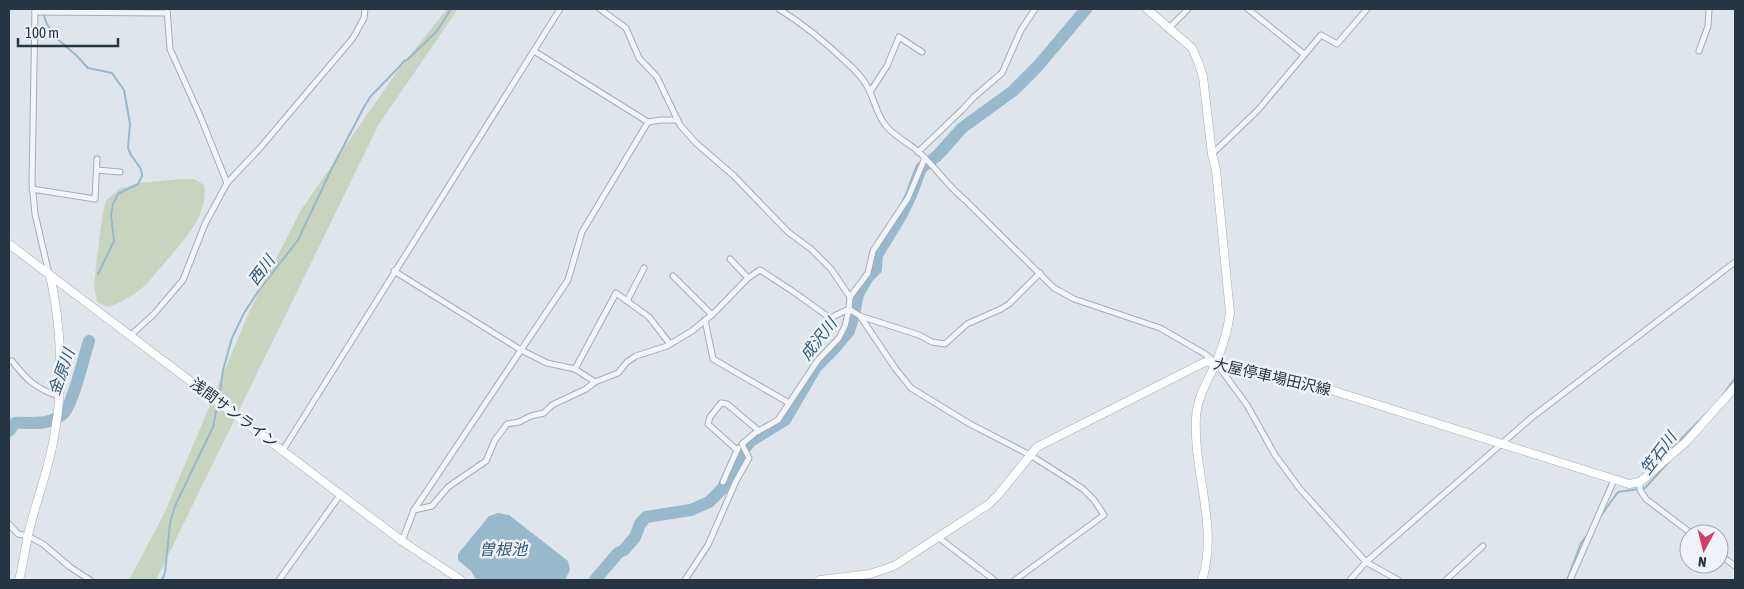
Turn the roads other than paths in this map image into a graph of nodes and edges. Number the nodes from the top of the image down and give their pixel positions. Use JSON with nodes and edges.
{"nodes":[{"id":1,"x":365,"y":9,"type":"edge"},
{"id":2,"x":560,"y":9,"type":"edge"},
{"id":3,"x":600,"y":9,"type":"edge"},
{"id":4,"x":779,"y":9,"type":"edge"},
{"id":5,"x":1035,"y":9,"type":"edge"},
{"id":6,"x":1146,"y":9,"type":"edge"},
{"id":7,"x":1188,"y":9,"type":"edge"},
{"id":8,"x":1248,"y":9,"type":"edge"},
{"id":9,"x":1367,"y":9,"type":"edge"},
{"id":10,"x":1710,"y":9,"type":"edge"},
{"id":11,"x":128,"y":10,"type":"edge"},
{"id":12,"x":35,"y":11,"type":"edge"},
{"id":13,"x":167,"y":11,"type":"edge"},
{"id":14,"x":1168,"y":29,"type":"junction"},
{"id":15,"x":1699,"y":51,"type":"dead end"},
{"id":16,"x":534,"y":52,"type":"junction"},
{"id":17,"x":922,"y":52,"type":"dead end"},
{"id":18,"x":1304,"y":54,"type":"junction"},
{"id":19,"x":870,"y":92,"type":"junction"},
{"id":20,"x":678,"y":120,"type":"junction"},
{"id":21,"x":648,"y":122,"type":"junction"},
{"id":22,"x":918,"y":152,"type":"junction"},
{"id":23,"x":1212,"y":154,"type":"junction"},
{"id":24,"x":97,"y":159,"type":"dead end"},
{"id":25,"x":926,"y":159,"type":"junction"},
{"id":26,"x":97,"y":170,"type":"junction"},
{"id":27,"x":120,"y":172,"type":"dead end"},
{"id":28,"x":227,"y":182,"type":"junction"},
{"id":29,"x":32,"y":189,"type":"junction"},
{"id":30,"x":9,"y":244,"type":"edge"},
{"id":31,"x":730,"y":259,"type":"dead end"},
{"id":32,"x":1735,"y":262,"type":"edge"},
{"id":33,"x":644,"y":268,"type":"dead end"},
{"id":34,"x":394,"y":270,"type":"junction"},
{"id":35,"x":1040,"y":273,"type":"junction"},
{"id":36,"x":50,"y":275,"type":"junction"},
{"id":37,"x":673,"y":276,"type":"dead end"},
{"id":38,"x":748,"y":278,"type":"junction"},
{"id":39,"x":850,"y":297,"type":"junction"},
{"id":40,"x":627,"y":301,"type":"junction"},
{"id":41,"x":851,"y":311,"type":"junction"},
{"id":42,"x":712,"y":315,"type":"junction"},
{"id":43,"x":860,"y":316,"type":"junction"},
{"id":44,"x":705,"y":320,"type":"junction"},
{"id":45,"x":131,"y":335,"type":"junction"},
{"id":46,"x":670,"y":344,"type":"junction"},
{"id":47,"x":522,"y":350,"type":"junction"},
{"id":48,"x":12,"y":361,"type":"dead end"},
{"id":49,"x":1216,"y":363,"type":"junction"},
{"id":50,"x":574,"y":369,"type":"junction"},
{"id":51,"x":595,"y":382,"type":"junction"},
{"id":52,"x":1735,"y":387,"type":"edge"},
{"id":53,"x":58,"y":396,"type":"junction"},
{"id":54,"x":789,"y":403,"type":"junction"},
{"id":55,"x":758,"y":431,"type":"junction"},
{"id":56,"x":1502,"y":443,"type":"junction"},
{"id":57,"x":743,"y":445,"type":"junction"},
{"id":58,"x":283,"y":450,"type":"junction"},
{"id":59,"x":737,"y":450,"type":"junction"},
{"id":60,"x":1030,"y":455,"type":"junction"},
{"id":61,"x":1614,"y":480,"type":"junction"},
{"id":62,"x":723,"y":482,"type":"dead end"},
{"id":63,"x":1640,"y":482,"type":"junction"},
{"id":64,"x":340,"y":495,"type":"junction"},
{"id":65,"x":414,"y":510,"type":"junction"},
{"id":66,"x":9,"y":524,"type":"edge"},
{"id":67,"x":1679,"y":524,"type":"edge"},
{"id":68,"x":28,"y":536,"type":"junction"},
{"id":69,"x":940,"y":538,"type":"junction"},
{"id":70,"x":402,"y":541,"type":"junction"},
{"id":71,"x":1484,"y":546,"type":"dead end"},
{"id":72,"x":1366,"y":562,"type":"junction"},
{"id":73,"x":19,"y":580,"type":"edge"},
{"id":74,"x":90,"y":580,"type":"edge"},
{"id":75,"x":278,"y":580,"type":"edge"},
{"id":76,"x":461,"y":580,"type":"edge"},
{"id":77,"x":685,"y":580,"type":"edge"},
{"id":78,"x":820,"y":580,"type":"edge"},
{"id":79,"x":994,"y":580,"type":"edge"},
{"id":80,"x":1015,"y":580,"type":"edge"},
{"id":81,"x":1202,"y":580,"type":"edge"},
{"id":82,"x":1350,"y":580,"type":"edge"},
{"id":83,"x":1398,"y":580,"type":"edge"},
{"id":84,"x":1446,"y":580,"type":"edge"},
{"id":85,"x":1570,"y":580,"type":"edge"}],
"edges":[{"from":1,"to":28,"type":"street"},
{"from":2,"to":16,"type":"street"},
{"from":3,"to":20,"type":"street"},
{"from":4,"to":19,"type":"street"},
{"from":5,"to":22,"type":"street"},
{"from":6,"to":14,"type":"main road"},
{"from":7,"to":14,"type":"street"},
{"from":8,"to":18,"type":"street"},
{"from":9,"to":18,"type":"street"},
{"from":10,"to":15,"type":"street"},
{"from":11,"to":12,"type":"street"},
{"from":11,"to":13,"type":"street"},
{"from":12,"to":29,"type":"street"},
{"from":13,"to":28,"type":"street"},
{"from":14,"to":23,"type":"main road"},
{"from":16,"to":21,"type":"street"},
{"from":16,"to":34,"type":"street"},
{"from":17,"to":19,"type":"street"},
{"from":18,"to":23,"type":"street"},
{"from":19,"to":22,"type":"street"},
{"from":20,"to":21,"type":"street"},
{"from":20,"to":39,"type":"street"},
{"from":21,"to":47,"type":"street"},
{"from":22,"to":25,"type":"street"},
{"from":23,"to":49,"type":"main road"},
{"from":24,"to":26,"type":"street"},
{"from":25,"to":35,"type":"street"},
{"from":25,"to":39,"type":"street"},
{"from":26,"to":27,"type":"street"},
{"from":26,"to":29,"type":"street"},
{"from":28,"to":45,"type":"street"},
{"from":29,"to":36,"type":"street"},
{"from":30,"to":36,"type":"main road","name":"浅間サンライン"},
{"from":31,"to":38,"type":"street"},
{"from":32,"to":56,"type":"street"},
{"from":33,"to":40,"type":"street"},
{"from":34,"to":47,"type":"street"},
{"from":34,"to":58,"type":"street"},
{"from":35,"to":43,"type":"street"},
{"from":35,"to":49,"type":"street"},
{"from":36,"to":45,"type":"main road","name":"浅間サンライン"},
{"from":36,"to":53,"type":"main road"},
{"from":37,"to":42,"type":"street"},
{"from":38,"to":41,"type":"street"},
{"from":38,"to":42,"type":"street"},
{"from":39,"to":41,"type":"street"},
{"from":40,"to":46,"type":"street"},
{"from":40,"to":50,"type":"street"},
{"from":41,"to":43,"type":"street"},
{"from":41,"to":54,"type":"street"},
{"from":42,"to":44,"type":"street"},
{"from":43,"to":60,"type":"street"},
{"from":44,"to":46,"type":"street"},
{"from":44,"to":54,"type":"street"},
{"from":45,"to":58,"type":"main road","name":"浅間サンライン"},
{"from":46,"to":51,"type":"street"},
{"from":47,"to":50,"type":"street"},
{"from":47,"to":65,"type":"street"},
{"from":48,"to":53,"type":"street"},
{"from":49,"to":56,"type":"main road","name":"大屋停車場田沢線"},
{"from":49,"to":60,"type":"main road","name":"大屋停車場田沢線"},
{"from":49,"to":72,"type":"street"},
{"from":49,"to":81,"type":"main road"},
{"from":50,"to":51,"type":"street"},
{"from":51,"to":65,"type":"street"},
{"from":52,"to":63,"type":"main road"},
{"from":53,"to":68,"type":"main road"},
{"from":54,"to":55,"type":"street"},
{"from":55,"to":57,"type":"street"},
{"from":55,"to":59,"type":"street"},
{"from":56,"to":61,"type":"main road","name":"大屋停車場田沢線"},
{"from":56,"to":72,"type":"street"},
{"from":57,"to":59,"type":"street"},
{"from":57,"to":77,"type":"street"},
{"from":58,"to":64,"type":"main road","name":"浅間サンライン"},
{"from":59,"to":62,"type":"street"},
{"from":60,"to":69,"type":"main road","name":"大屋停車場田沢線"},
{"from":60,"to":80,"type":"street"},
{"from":61,"to":63,"type":"main road","name":"大屋停車場田沢線"},
{"from":61,"to":85,"type":"street"},
{"from":63,"to":67,"type":"street"},
{"from":64,"to":70,"type":"main road","name":"浅間サンライン"},
{"from":64,"to":75,"type":"street"},
{"from":65,"to":70,"type":"street"},
{"from":66,"to":68,"type":"street"},
{"from":68,"to":73,"type":"main road"},
{"from":68,"to":74,"type":"street"},
{"from":69,"to":78,"type":"main road","name":"大屋停車場田沢線"},
{"from":69,"to":79,"type":"street"},
{"from":70,"to":76,"type":"main road","name":"浅間サンライン"},
{"from":71,"to":84,"type":"street"},
{"from":72,"to":82,"type":"street"},
{"from":72,"to":83,"type":"street"}]}
